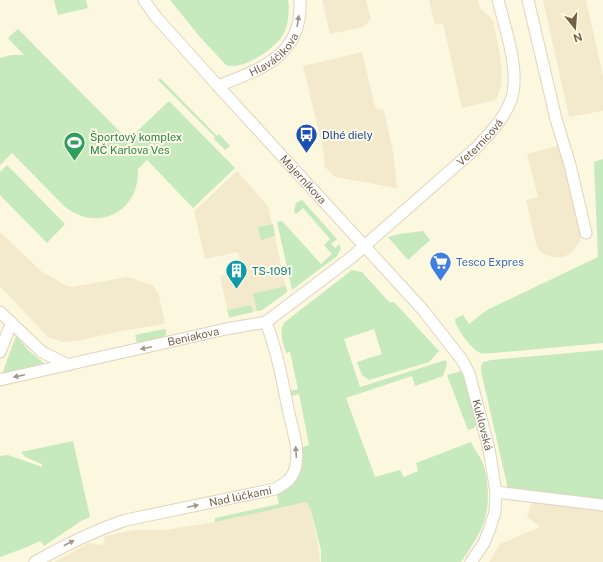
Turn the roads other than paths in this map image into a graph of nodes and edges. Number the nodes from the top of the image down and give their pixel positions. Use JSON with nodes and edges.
{"nodes":[{"id":1,"x":144,"y":0,"type":"edge"},
{"id":2,"x":300,"y":0,"type":"edge"},
{"id":3,"x":498,"y":0,"type":"edge"},
{"id":4,"x":528,"y":0,"type":"edge"},
{"id":5,"x":218,"y":86,"type":"junction"},
{"id":6,"x":586,"y":233,"type":"dead end"},
{"id":7,"x":364,"y":246,"type":"junction"},
{"id":8,"x":0,"y":312,"type":"edge"},
{"id":9,"x":266,"y":322,"type":"junction"},
{"id":10,"x":11,"y":324,"type":"junction"},
{"id":11,"x":0,"y":352,"type":"edge"},
{"id":12,"x":462,"y":360,"type":"joint"},
{"id":13,"x":68,"y":365,"type":"junction"},
{"id":14,"x":0,"y":380,"type":"edge"},
{"id":15,"x":496,"y":492,"type":"junction"},
{"id":16,"x":603,"y":504,"type":"edge"},
{"id":17,"x":35,"y":562,"type":"edge"},
{"id":18,"x":471,"y":562,"type":"edge"}],
"edges":[{"from":1,"to":5,"type":"street","name":"Majerníkova"},
{"from":5,"to":2,"type":"street","name":"Hlaváčikova","one_way":true},
{"from":3,"to":7,"type":"street","name":"Veternicová"},
{"from":4,"to":6,"type":"street"},
{"from":5,"to":7,"type":"street","name":"Majerníkova"},
{"from":7,"to":9,"type":"street","name":"Beniakova"},
{"from":7,"to":12,"type":"street","name":"Majerníkova"},
{"from":8,"to":10,"type":"street"},
{"from":9,"to":13,"type":"street","name":"Beniakova","one_way":true},
{"from":17,"to":9,"type":"street","name":"Nad lúčkami","one_way":true},
{"from":10,"to":11,"type":"street"},
{"from":10,"to":13,"type":"street"},
{"from":12,"to":15,"type":"street","name":"Kuklovská"},
{"from":13,"to":14,"type":"street","name":"Beniakova","one_way":true},
{"from":15,"to":16,"type":"street"},
{"from":15,"to":18,"type":"street","name":"Kuklovská"}]}
